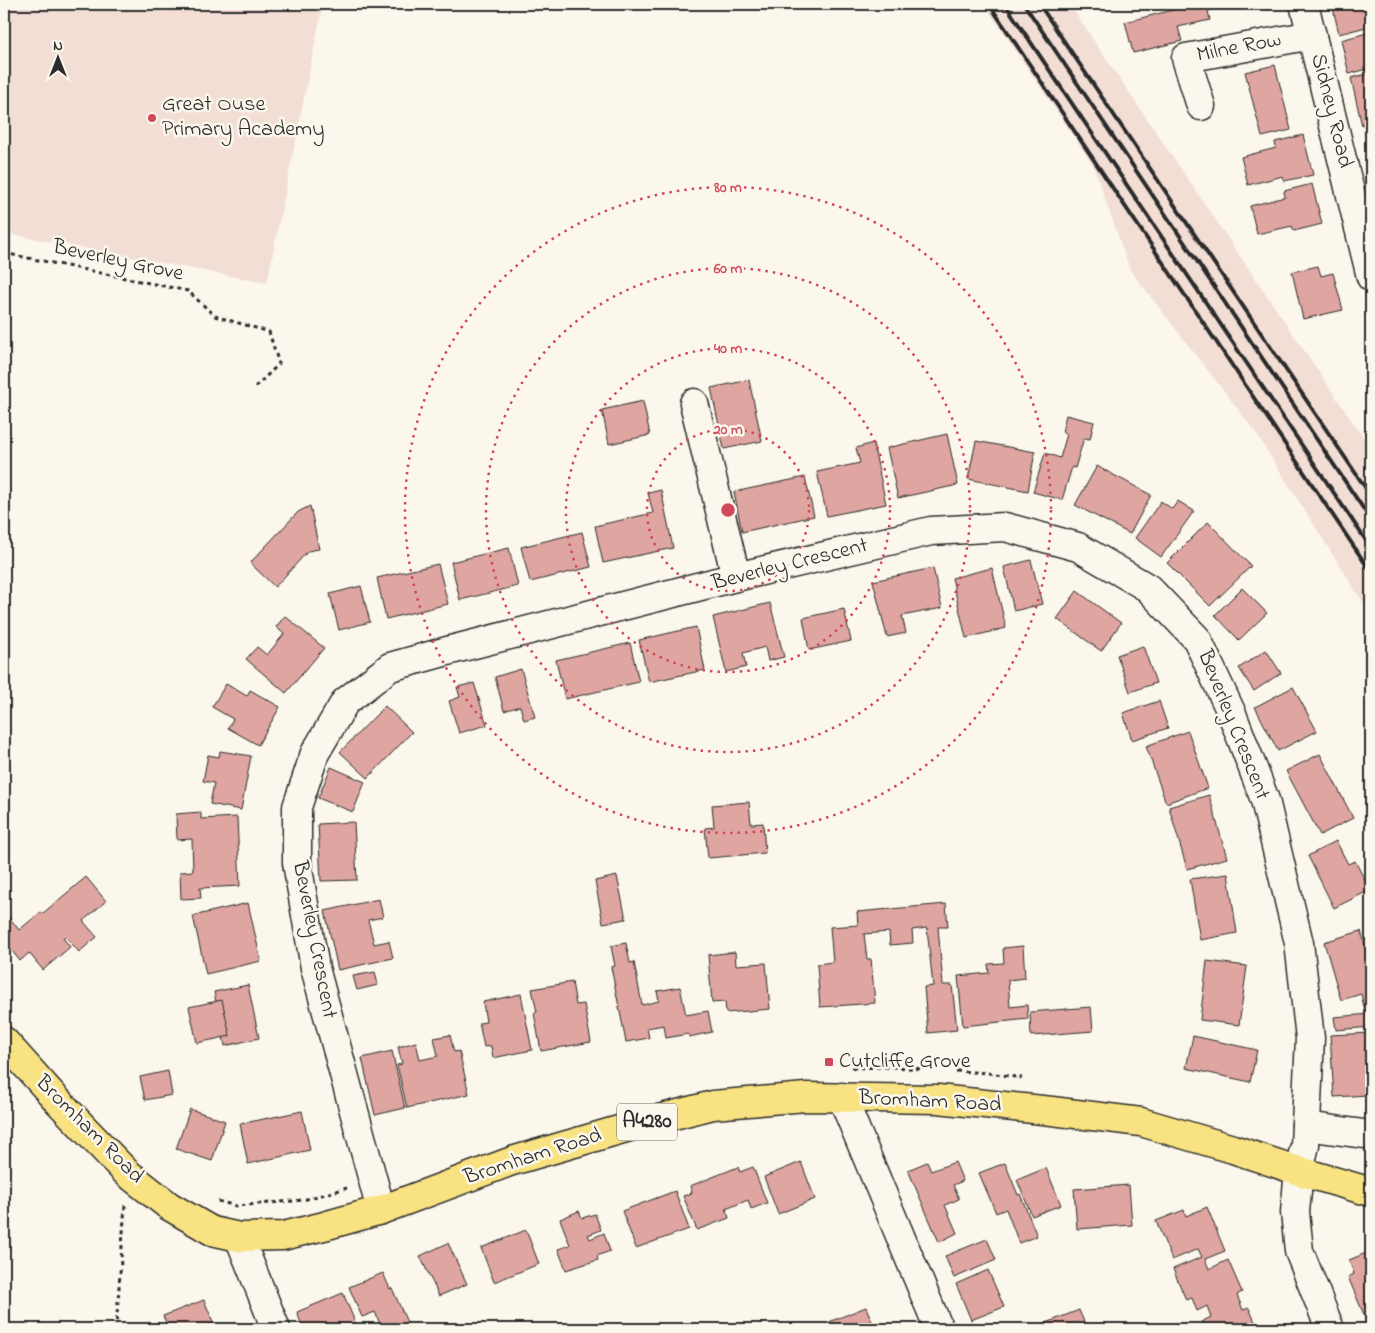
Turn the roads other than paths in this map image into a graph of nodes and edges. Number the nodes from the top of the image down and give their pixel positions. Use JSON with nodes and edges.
{"nodes":[{"id":1,"x":1304,"y":4,"type":"edge"},
{"id":2,"x":1312,"y":34,"type":"junction"},
{"id":3,"x":1201,"y":106,"type":"dead end"},
{"id":4,"x":1371,"y":277,"type":"edge"},
{"id":5,"x":694,"y":403,"type":"dead end"},
{"id":6,"x":736,"y":577,"type":"junction"},
{"id":7,"x":4,"y":1041,"type":"edge"},
{"id":8,"x":842,"y":1097,"type":"junction"},
{"id":9,"x":1306,"y":1126,"type":"junction"},
{"id":10,"x":1371,"y":1135,"type":"edge"},
{"id":11,"x":1298,"y":1172,"type":"junction"},
{"id":12,"x":1371,"y":1192,"type":"edge"},
{"id":13,"x":381,"y":1210,"type":"junction"},
{"id":14,"x":239,"y":1237,"type":"junction"},
{"id":15,"x":276,"y":1329,"type":"edge"},
{"id":16,"x":939,"y":1329,"type":"edge"},
{"id":17,"x":1330,"y":1329,"type":"edge"}],
"edges":[{"from":1,"to":2,"type":"street","name":"Sidney Road"},
{"from":2,"to":3,"type":"street","name":"Milne Row"},
{"from":2,"to":4,"type":"street","name":"Sidney Road"},
{"from":5,"to":6,"type":"street"},
{"from":6,"to":9,"type":"street","name":"Beverley Crescent"},
{"from":6,"to":13,"type":"street","name":"Beverley Crescent"},
{"from":7,"to":14,"type":"main road","name":"Bromham Road","number":"A4280"},
{"from":8,"to":11,"type":"main road","name":"Bromham Road","number":"A4280"},
{"from":8,"to":13,"type":"main road","name":"Bromham Road","number":"A4280"},
{"from":8,"to":16,"type":"street"},
{"from":9,"to":10,"type":"street"},
{"from":9,"to":11,"type":"street","name":"Beverley Crescent"},
{"from":11,"to":12,"type":"main road","name":"Bromham Road","number":"A4280"},
{"from":11,"to":17,"type":"street","name":"Beverley Crescent"},
{"from":13,"to":14,"type":"main road","name":"Bromham Road","number":"A4280"},
{"from":14,"to":15,"type":"street"}]}
